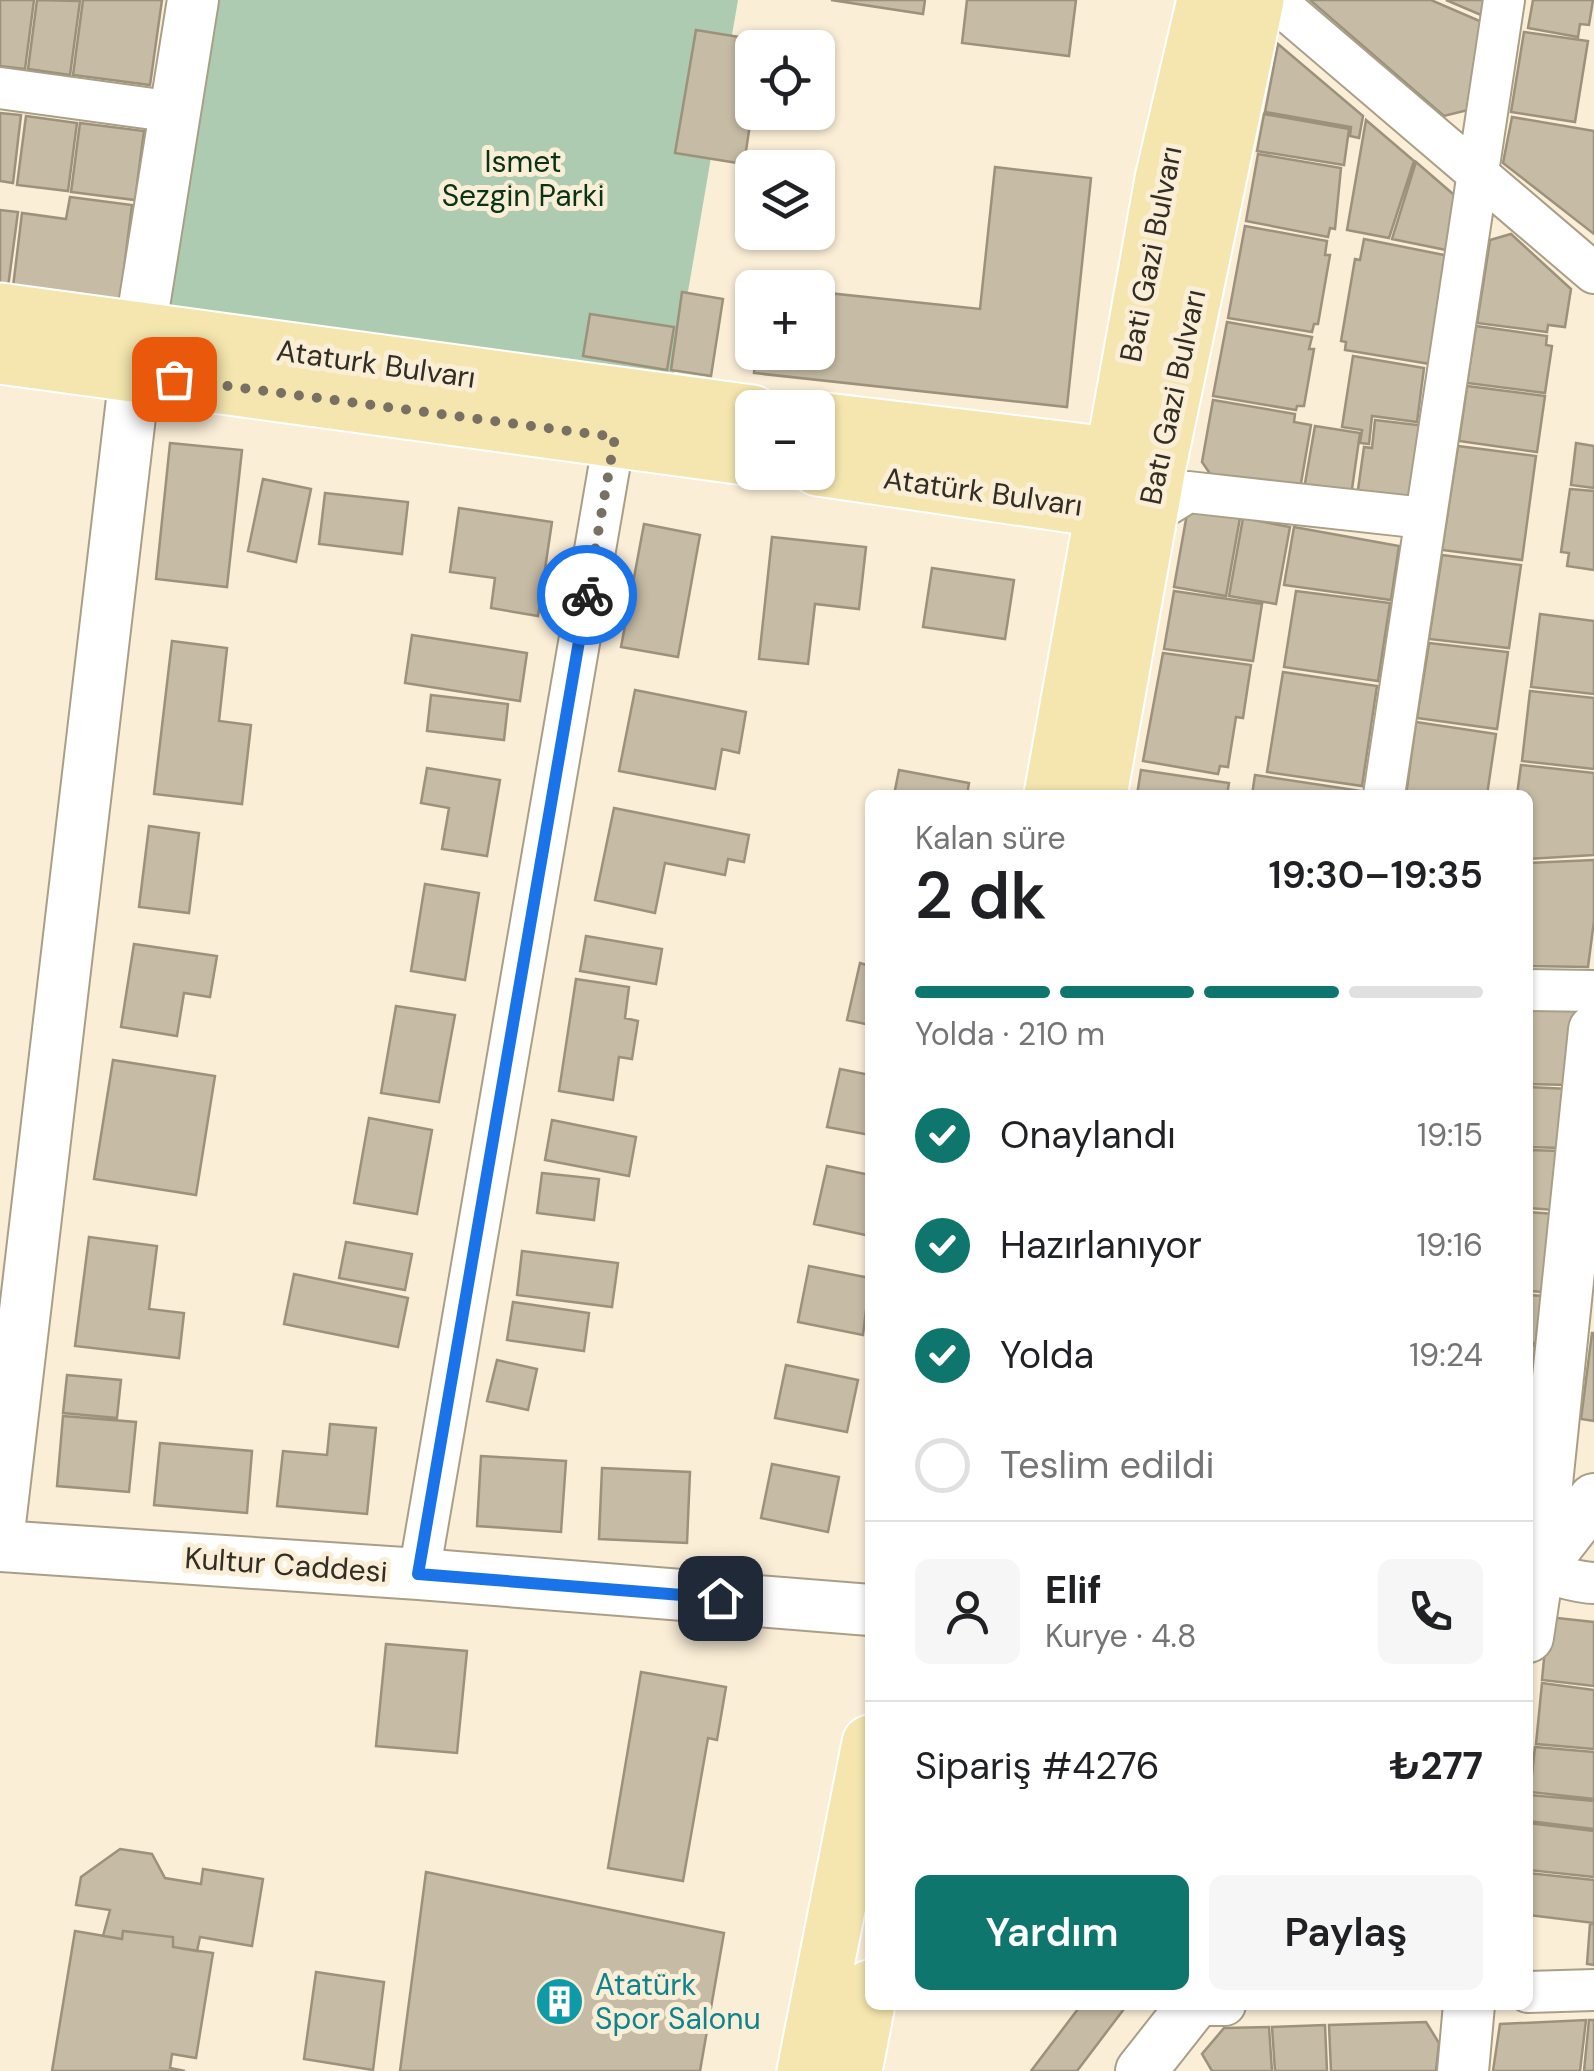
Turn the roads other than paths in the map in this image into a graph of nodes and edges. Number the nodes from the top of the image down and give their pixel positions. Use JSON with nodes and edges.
{"nodes":[{"id":1,"x":193,"y":0,"type":"edge"},
{"id":2,"x":1204,"y":0,"type":"edge"},
{"id":3,"x":1256,"y":0,"type":"edge"},
{"id":4,"x":1274,"y":0,"type":"edge"},
{"id":5,"x":1504,"y":0,"type":"edge"},
{"id":6,"x":0,"y":88,"type":"edge"},
{"id":7,"x":175,"y":112,"type":"junction"},
{"id":8,"x":1476,"y":174,"type":"junction"},
{"id":9,"x":1594,"y":273,"type":"edge"},
{"id":10,"x":0,"y":311,"type":"edge"},
{"id":11,"x":138,"y":353,"type":"junction"},
{"id":12,"x":0,"y":356,"type":"edge"},
{"id":13,"x":735,"y":413,"type":"edge"},
{"id":14,"x":618,"y":417,"type":"junction"},
{"id":15,"x":835,"y":424,"type":"edge"},
{"id":16,"x":735,"y":453,"type":"edge"},
{"id":17,"x":835,"y":469,"type":"edge"},
{"id":18,"x":1143,"y":487,"type":"junction"},
{"id":19,"x":1424,"y":518,"type":"junction"},
{"id":20,"x":1053,"y":790,"type":"edge"},
{"id":21,"x":1100,"y":790,"type":"edge"},
{"id":22,"x":1385,"y":790,"type":"edge"},
{"id":23,"x":1533,"y":990,"type":"edge"},
{"id":24,"x":1594,"y":991,"type":"edge"},
{"id":25,"x":1594,"y":1030,"type":"edge"},
{"id":26,"x":1594,"y":1499,"type":"edge"},
{"id":27,"x":0,"y":1524,"type":"edge"},
{"id":28,"x":0,"y":1546,"type":"edge"},
{"id":29,"x":1533,"y":1558,"type":"edge"},
{"id":30,"x":1533,"y":1573,"type":"edge"},
{"id":31,"x":418,"y":1574,"type":"junction"},
{"id":32,"x":1533,"y":1575,"type":"edge"},
{"id":33,"x":1594,"y":1584,"type":"edge"},
{"id":34,"x":865,"y":1610,"type":"edge"},
{"id":35,"x":865,"y":1768,"type":"edge"},
{"id":36,"x":1594,"y":1990,"type":"edge"},
{"id":37,"x":1533,"y":1992,"type":"edge"},
{"id":38,"x":866,"y":2010,"type":"edge"},
{"id":39,"x":1196,"y":2010,"type":"edge"},
{"id":40,"x":1469,"y":2010,"type":"edge"},
{"id":41,"x":805,"y":2071,"type":"edge"},
{"id":42,"x":854,"y":2071,"type":"edge"},
{"id":43,"x":1141,"y":2071,"type":"edge"},
{"id":44,"x":1463,"y":2071,"type":"edge"}],
"edges":[{"from":1,"to":7,"type":"street"},
{"from":2,"to":18,"type":"main road","name":"Bati Gazi Bulvarı"},
{"from":3,"to":18,"type":"main road","name":"Batı Gazi Bulvarı"},
{"from":4,"to":8,"type":"street"},
{"from":5,"to":8,"type":"street"},
{"from":6,"to":7,"type":"street"},
{"from":7,"to":11,"type":"street"},
{"from":8,"to":9,"type":"street"},
{"from":8,"to":19,"type":"street"},
{"from":10,"to":11,"type":"main road","name":"Ataturk Bulvarı"},
{"from":11,"to":12,"type":"main road"},
{"from":11,"to":14,"type":"main road","name":"Ataturk Bulvarı"},
{"from":11,"to":27,"type":"street"},
{"from":13,"to":14,"type":"main road","name":"Ataturk Bulvarı"},
{"from":14,"to":16,"type":"main road"},
{"from":14,"to":31,"type":"street"},
{"from":15,"to":18,"type":"main road"},
{"from":17,"to":18,"type":"main road","name":"Atatürk Bulvarı"},
{"from":18,"to":19,"type":"street"},
{"from":18,"to":20,"type":"main road","name":"Batı Gazi Bulvarı"},
{"from":18,"to":21,"type":"main road","name":"Batı Gazi Bulvarı"},
{"from":19,"to":22,"type":"street"},
{"from":23,"to":24,"type":"street"},
{"from":25,"to":29,"type":"street"},
{"from":26,"to":30,"type":"street"},
{"from":28,"to":31,"type":"street","name":"Kultur Caddesi"},
{"from":31,"to":34,"type":"street","name":"Kultur Caddesi"},
{"from":32,"to":33,"type":"street"},
{"from":35,"to":41,"type":"main road"},
{"from":36,"to":37,"type":"street"},
{"from":38,"to":42,"type":"main road"},
{"from":39,"to":43,"type":"street"},
{"from":40,"to":44,"type":"street"}]}
